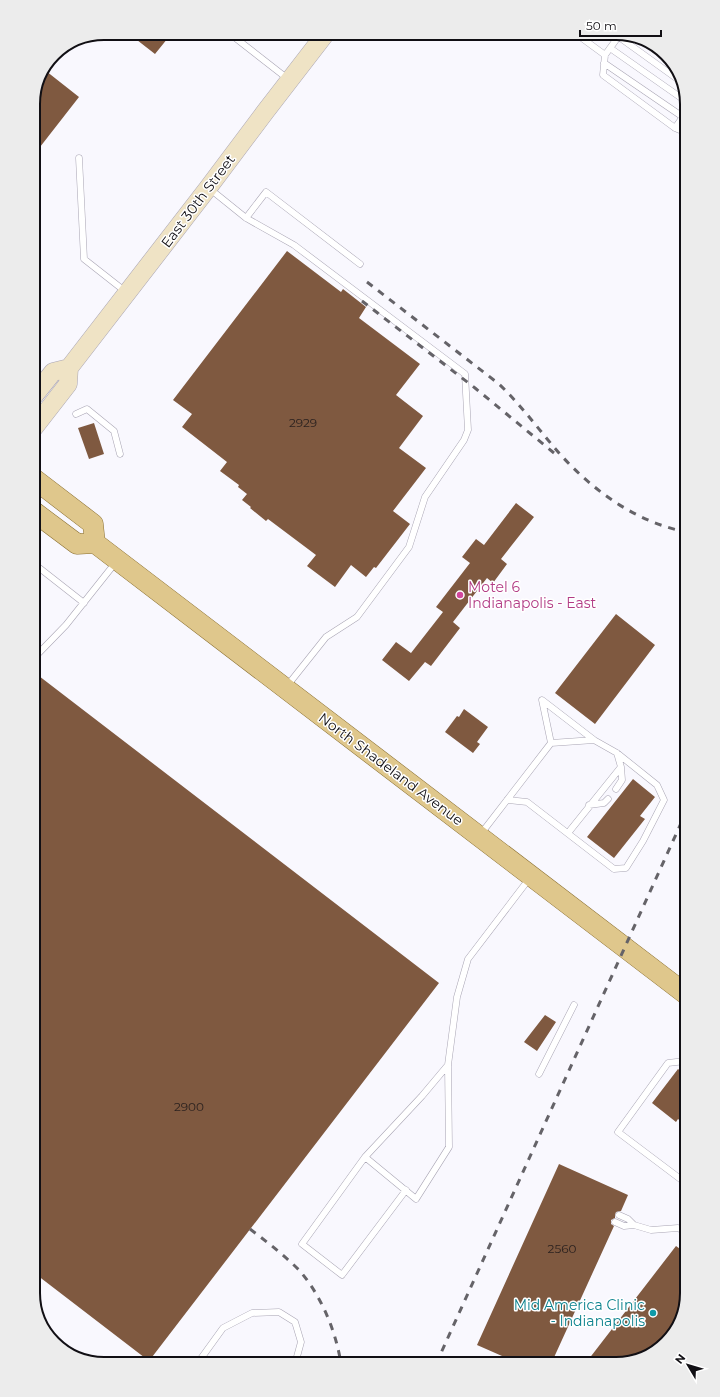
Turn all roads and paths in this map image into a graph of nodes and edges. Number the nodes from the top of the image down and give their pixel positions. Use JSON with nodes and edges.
{"nodes":[{"id":1,"x":238,"y":40,"type":"edge"},
{"id":2,"x":321,"y":40,"type":"edge"},
{"id":3,"x":585,"y":40,"type":"edge"},
{"id":4,"x":616,"y":40,"type":"edge"},
{"id":5,"x":628,"y":41,"type":"edge"},
{"id":6,"x":610,"y":48,"type":"junction"},
{"id":7,"x":605,"y":55,"type":"junction"},
{"id":8,"x":604,"y":63,"type":"junction"},
{"id":9,"x":672,"y":75,"type":"edge"},
{"id":10,"x":290,"y":80,"type":"junction"},
{"id":11,"x":679,"y":97,"type":"edge"},
{"id":12,"x":680,"y":111,"type":"edge"},
{"id":13,"x":680,"y":121,"type":"edge"},
{"id":14,"x":675,"y":128,"type":"junction"},
{"id":15,"x":680,"y":130,"type":"edge"},
{"id":16,"x":79,"y":158,"type":"dead end"},
{"id":17,"x":208,"y":188,"type":"junction"},
{"id":18,"x":246,"y":218,"type":"junction"},
{"id":19,"x":360,"y":264,"type":"dead end"},
{"id":20,"x":127,"y":293,"type":"junction"},
{"id":21,"x":69,"y":368,"type":"junction"},
{"id":22,"x":40,"y":388,"type":"edge"},
{"id":23,"x":76,"y":414,"type":"dead end"},
{"id":24,"x":40,"y":420,"type":"edge"},
{"id":25,"x":120,"y":454,"type":"dead end"},
{"id":26,"x":40,"y":483,"type":"edge"},
{"id":27,"x":40,"y":516,"type":"edge"},
{"id":28,"x":95,"y":543,"type":"junction"},
{"id":29,"x":118,"y":560,"type":"junction"},
{"id":30,"x":40,"y":568,"type":"edge"},
{"id":31,"x":84,"y":603,"type":"junction"},
{"id":32,"x":40,"y":653,"type":"edge"},
{"id":33,"x":285,"y":688,"type":"junction"},
{"id":34,"x":594,"y":740,"type":"junction"},
{"id":35,"x":551,"y":743,"type":"junction"},
{"id":36,"x":618,"y":753,"type":"junction"},
{"id":37,"x":621,"y":767,"type":"junction"},
{"id":38,"x":616,"y":789,"type":"dead end"},
{"id":39,"x":608,"y":799,"type":"dead end"},
{"id":40,"x":507,"y":800,"type":"junction"},
{"id":41,"x":589,"y":805,"type":"junction"},
{"id":42,"x":568,"y":833,"type":"junction"},
{"id":43,"x":479,"y":836,"type":"junction"},
{"id":44,"x":531,"y":876,"type":"junction"},
{"id":45,"x":680,"y":990,"type":"edge"},
{"id":46,"x":574,"y":1005,"type":"dead end"},
{"id":47,"x":680,"y":1061,"type":"edge"},
{"id":48,"x":448,"y":1065,"type":"junction"},
{"id":49,"x":539,"y":1074,"type":"dead end"},
{"id":50,"x":365,"y":1157,"type":"junction"},
{"id":51,"x":680,"y":1179,"type":"edge"},
{"id":52,"x":406,"y":1190,"type":"junction"},
{"id":53,"x":619,"y":1214,"type":"dead end"},
{"id":54,"x":616,"y":1222,"type":"dead end"},
{"id":55,"x":634,"y":1226,"type":"junction"},
{"id":56,"x":680,"y":1229,"type":"edge"},
{"id":57,"x":202,"y":1357,"type":"edge"},
{"id":58,"x":297,"y":1357,"type":"edge"}],
"edges":[{"from":1,"to":10,"type":"lane"},
{"from":2,"to":10,"type":"main road","name":"East 30th Street"},
{"from":3,"to":7,"type":"lane"},
{"from":4,"to":6,"type":"lane"},
{"from":5,"to":9,"type":"lane"},
{"from":6,"to":7,"type":"lane"},
{"from":6,"to":11,"type":"lane"},
{"from":7,"to":8,"type":"lane"},
{"from":8,"to":12,"type":"lane"},
{"from":8,"to":14,"type":"lane"},
{"from":10,"to":17,"type":"main road","name":"East 30th Street"},
{"from":13,"to":14,"type":"lane"},
{"from":14,"to":15,"type":"lane"},
{"from":16,"to":20,"type":"lane"},
{"from":17,"to":18,"type":"lane"},
{"from":17,"to":20,"type":"main road","name":"East 30th Street"},
{"from":18,"to":19,"type":"lane"},
{"from":18,"to":33,"type":"lane"},
{"from":20,"to":21,"type":"main road","name":"East 30th Street"},
{"from":21,"to":22,"type":"main road"},
{"from":21,"to":24,"type":"main road","name":"East 30th Street"},
{"from":23,"to":25,"type":"lane"},
{"from":26,"to":28,"type":"main road"},
{"from":27,"to":28,"type":"main road"},
{"from":28,"to":29,"type":"main road","name":"North Shadeland Avenue"},
{"from":29,"to":31,"type":"lane"},
{"from":29,"to":33,"type":"main road","name":"North Shadeland Avenue"},
{"from":30,"to":31,"type":"lane"},
{"from":31,"to":32,"type":"lane"},
{"from":33,"to":43,"type":"main road","name":"North Shadeland Avenue"},
{"from":34,"to":35,"type":"lane"},
{"from":34,"to":35,"type":"lane"},
{"from":34,"to":36,"type":"lane"},
{"from":35,"to":40,"type":"lane"},
{"from":36,"to":37,"type":"lane"},
{"from":36,"to":42,"type":"lane"},
{"from":37,"to":38,"type":"lane"},
{"from":37,"to":41,"type":"lane"},
{"from":39,"to":41,"type":"lane"},
{"from":40,"to":42,"type":"lane"},
{"from":40,"to":43,"type":"lane"},
{"from":41,"to":42,"type":"lane"},
{"from":43,"to":44,"type":"main road","name":"North Shadeland Avenue"},
{"from":44,"to":45,"type":"main road","name":"North Shadeland Avenue"},
{"from":44,"to":48,"type":"lane"},
{"from":46,"to":49,"type":"lane"},
{"from":47,"to":51,"type":"lane"},
{"from":48,"to":50,"type":"lane"},
{"from":48,"to":52,"type":"lane"},
{"from":50,"to":52,"type":"lane"},
{"from":50,"to":52,"type":"lane"},
{"from":53,"to":55,"type":"lane"},
{"from":54,"to":55,"type":"lane"},
{"from":55,"to":56,"type":"lane"},
{"from":57,"to":58,"type":"lane"}]}
